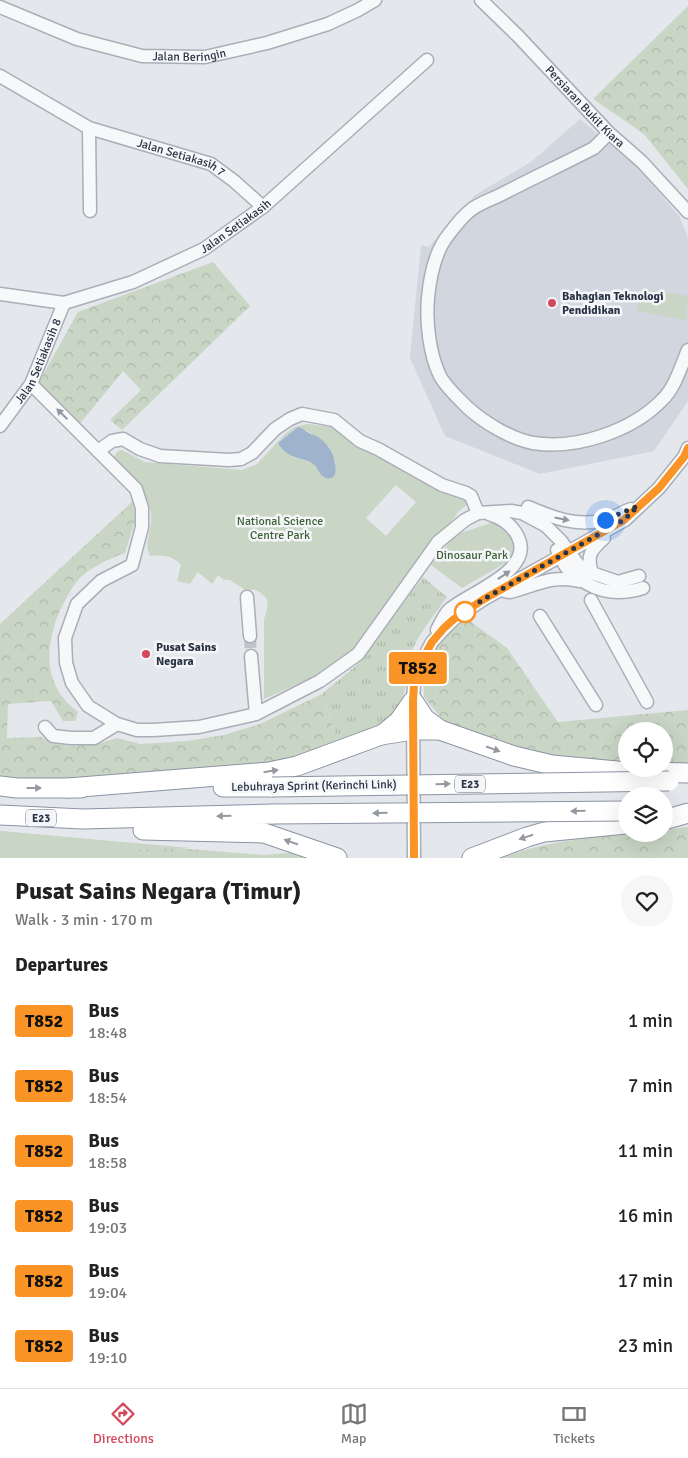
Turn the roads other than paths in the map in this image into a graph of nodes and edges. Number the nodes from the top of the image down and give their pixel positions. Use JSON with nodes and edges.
{"nodes":[{"id":1,"x":375,"y":0,"type":"edge"},
{"id":2,"x":480,"y":0,"type":"edge"},
{"id":3,"x":0,"y":8,"type":"edge"},
{"id":4,"x":427,"y":60,"type":"dead end"},
{"id":5,"x":0,"y":76,"type":"edge"},
{"id":6,"x":89,"y":128,"type":"junction"},
{"id":7,"x":609,"y":132,"type":"junction"},
{"id":8,"x":263,"y":207,"type":"junction"},
{"id":9,"x":90,"y":210,"type":"dead end"},
{"id":10,"x":688,"y":212,"type":"edge"},
{"id":11,"x":0,"y":294,"type":"edge"},
{"id":12,"x":64,"y":304,"type":"junction"},
{"id":13,"x":688,"y":350,"type":"edge"},
{"id":14,"x":31,"y":384,"type":"junction"},
{"id":15,"x":2,"y":418,"type":"edge"},
{"id":16,"x":95,"y":448,"type":"junction"},
{"id":17,"x":688,"y":448,"type":"edge"},
{"id":18,"x":638,"y":506,"type":"junction"},
{"id":19,"x":480,"y":512,"type":"junction"},
{"id":20,"x":624,"y":520,"type":"junction"},
{"id":21,"x":580,"y":546,"type":"junction"},
{"id":22,"x":564,"y":554,"type":"junction"},
{"id":23,"x":587,"y":574,"type":"junction"},
{"id":24,"x":641,"y":582,"type":"dead end"},
{"id":25,"x":501,"y":590,"type":"junction"},
{"id":26,"x":247,"y":597,"type":"dead end"},
{"id":27,"x":591,"y":600,"type":"dead end"},
{"id":28,"x":540,"y":616,"type":"dead end"},
{"id":29,"x":250,"y":636,"type":"tunnel mouth"},
{"id":30,"x":432,"y":642,"type":"junction"},
{"id":31,"x":251,"y":656,"type":"tunnel mouth"},
{"id":32,"x":413,"y":701,"type":"junction"},
{"id":33,"x":647,"y":702,"type":"dead end"},
{"id":34,"x":596,"y":705,"type":"dead end"},
{"id":35,"x":256,"y":714,"type":"junction"},
{"id":36,"x":117,"y":724,"type":"junction"},
{"id":37,"x":45,"y":727,"type":"dead end"},
{"id":38,"x":413,"y":730,"type":"junction"},
{"id":39,"x":440,"y":730,"type":"junction"},
{"id":40,"x":381,"y":735,"type":"junction"},
{"id":41,"x":688,"y":773,"type":"edge"},
{"id":42,"x":688,"y":779,"type":"edge"},
{"id":43,"x":0,"y":786,"type":"edge"},
{"id":44,"x":68,"y":788,"type":"junction"},
{"id":45,"x":618,"y":811,"type":"edge"},
{"id":46,"x":688,"y":812,"type":"edge"},
{"id":47,"x":673,"y":813,"type":"edge"},
{"id":48,"x":0,"y":815,"type":"edge"},
{"id":49,"x":83,"y":819,"type":"junction"},
{"id":50,"x":618,"y":825,"type":"edge"},
{"id":51,"x":337,"y":858,"type":"edge"},
{"id":52,"x":414,"y":858,"type":"edge"},
{"id":53,"x":472,"y":858,"type":"edge"}],
"edges":[{"from":1,"to":3,"type":"street","name":"Jalan Beringin"},
{"from":2,"to":7,"type":"street","name":"Persiaran Bukit Kiara"},
{"from":4,"to":8,"type":"street","name":"Jalan Setiakasih"},
{"from":5,"to":6,"type":"street","name":"Jalan Setiakasih 7"},
{"from":6,"to":8,"type":"street","name":"Jalan Setiakasih 7"},
{"from":6,"to":9,"type":"street"},
{"from":7,"to":10,"type":"street","name":"Persiaran Bukit Kiara"},
{"from":7,"to":13,"type":"street"},
{"from":8,"to":12,"type":"street","name":"Jalan Setiakasih"},
{"from":11,"to":12,"type":"street","name":"Jalan Setiakasih"},
{"from":12,"to":14,"type":"street","name":"Jalan Setiakasih 8"},
{"from":14,"to":15,"type":"street","name":"Jalan Setiakasih 8"},
{"from":16,"to":14,"type":"street","one_way":true},
{"from":16,"to":19,"type":"street"},
{"from":16,"to":36,"type":"street"},
{"from":17,"to":18,"type":"street"},
{"from":19,"to":18,"type":"street","one_way":true},
{"from":18,"to":20,"type":"street"},
{"from":19,"to":22,"type":"street"},
{"from":30,"to":19,"type":"street","one_way":true},
{"from":19,"to":35,"type":"street"},
{"from":20,"to":21,"type":"street"},
{"from":20,"to":23,"type":"street"},
{"from":21,"to":22,"type":"street"},
{"from":21,"to":23,"type":"street"},
{"from":22,"to":23,"type":"street"},
{"from":22,"to":25,"type":"street"},
{"from":23,"to":24,"type":"street"},
{"from":23,"to":25,"type":"street"},
{"from":25,"to":30,"type":"street"},
{"from":26,"to":29,"type":"street"},
{"from":27,"to":33,"type":"street"},
{"from":28,"to":34,"type":"street"},
{"from":30,"to":32,"type":"street"},
{"from":31,"to":35,"type":"street"},
{"from":32,"to":38,"type":"street"},
{"from":32,"to":39,"type":"highway"},
{"from":32,"to":40,"type":"highway"},
{"from":35,"to":36,"type":"street"},
{"from":36,"to":37,"type":"street"},
{"from":38,"to":39,"type":"highway"},
{"from":38,"to":40,"type":"highway"},
{"from":38,"to":52,"type":"street"},
{"from":39,"to":41,"type":"highway","one_way":true},
{"from":44,"to":40,"type":"highway","one_way":true},
{"from":44,"to":42,"type":"highway","name":"Lebuhraya Sprint (Kerinchi Link)","number":"E23","one_way":true,"bridge":true},
{"from":43,"to":44,"type":"highway","name":"Lebuhraya Sprint (Kerinchi Link)","number":"E23","one_way":true},
{"from":45,"to":49,"type":"highway","number":"E23","one_way":true,"bridge":true},
{"from":46,"to":47,"type":"highway"},
{"from":48,"to":49,"type":"highway","number":"E23"},
{"from":51,"to":49,"type":"highway","one_way":true},
{"from":50,"to":53,"type":"highway","one_way":true}]}
